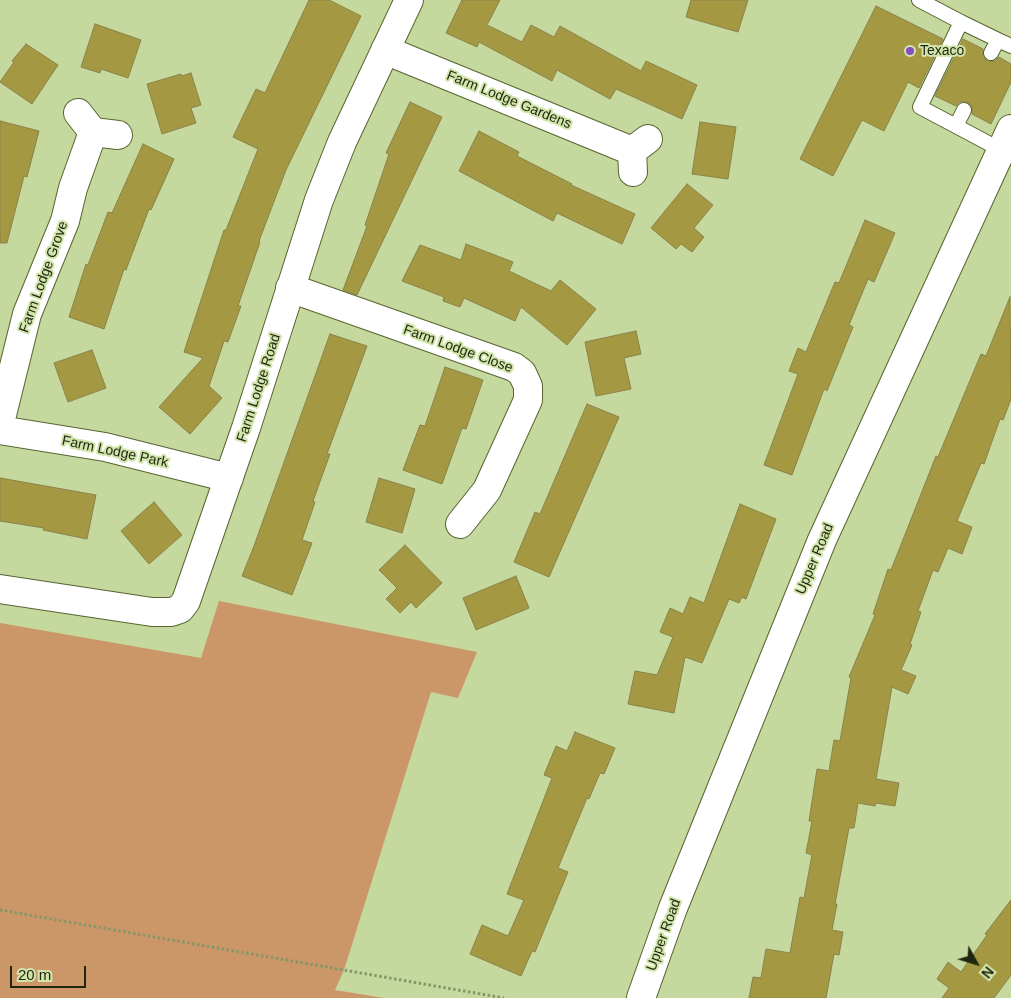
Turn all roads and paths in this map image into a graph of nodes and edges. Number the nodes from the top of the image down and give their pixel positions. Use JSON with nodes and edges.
{"nodes":[{"id":1,"x":409,"y":0,"type":"edge"},
{"id":2,"x":919,"y":0,"type":"edge"},
{"id":3,"x":961,"y":22,"type":"junction"},
{"id":4,"x":998,"y":40,"type":"junction"},
{"id":5,"x":1011,"y":46,"type":"edge"},
{"id":6,"x":385,"y":50,"type":"junction"},
{"id":7,"x":991,"y":53,"type":"dead end"},
{"id":8,"x":964,"y":110,"type":"dead end"},
{"id":9,"x":956,"y":126,"type":"junction"},
{"id":10,"x":96,"y":127,"type":"dead end"},
{"id":11,"x":1006,"y":140,"type":"edge"},
{"id":12,"x":638,"y":154,"type":"dead end"},
{"id":13,"x":290,"y":288,"type":"junction"},
{"id":14,"x":0,"y":423,"type":"edge"},
{"id":15,"x":0,"y":430,"type":"edge"},
{"id":16,"x":229,"y":478,"type":"junction"},
{"id":17,"x":459,"y":528,"type":"dead end"},
{"id":18,"x":0,"y":590,"type":"edge"},
{"id":19,"x":0,"y":910,"type":"edge"},
{"id":20,"x":504,"y":998,"type":"edge"},
{"id":21,"x":641,"y":998,"type":"edge"}],
"edges":[{"from":1,"to":6,"type":"street","name":"Farm Lodge Road"},
{"from":2,"to":3,"type":"lane"},
{"from":3,"to":4,"type":"lane"},
{"from":3,"to":9,"type":"lane"},
{"from":4,"to":5,"type":"lane"},
{"from":4,"to":7,"type":"lane"},
{"from":6,"to":12,"type":"street","name":"Farm Lodge Gardens"},
{"from":6,"to":13,"type":"street","name":"Farm Lodge Road"},
{"from":8,"to":9,"type":"lane"},
{"from":9,"to":11,"type":"lane"},
{"from":10,"to":14,"type":"street","name":"Farm Lodge Grove"},
{"from":11,"to":21,"type":"street","name":"Upper Road"},
{"from":13,"to":16,"type":"street","name":"Farm Lodge Road"},
{"from":13,"to":17,"type":"street","name":"Farm Lodge Close"},
{"from":15,"to":16,"type":"street","name":"Farm Lodge Park"},
{"from":16,"to":18,"type":"street","name":"Farm Lodge Road"},
{"from":19,"to":20,"type":"path"}]}
